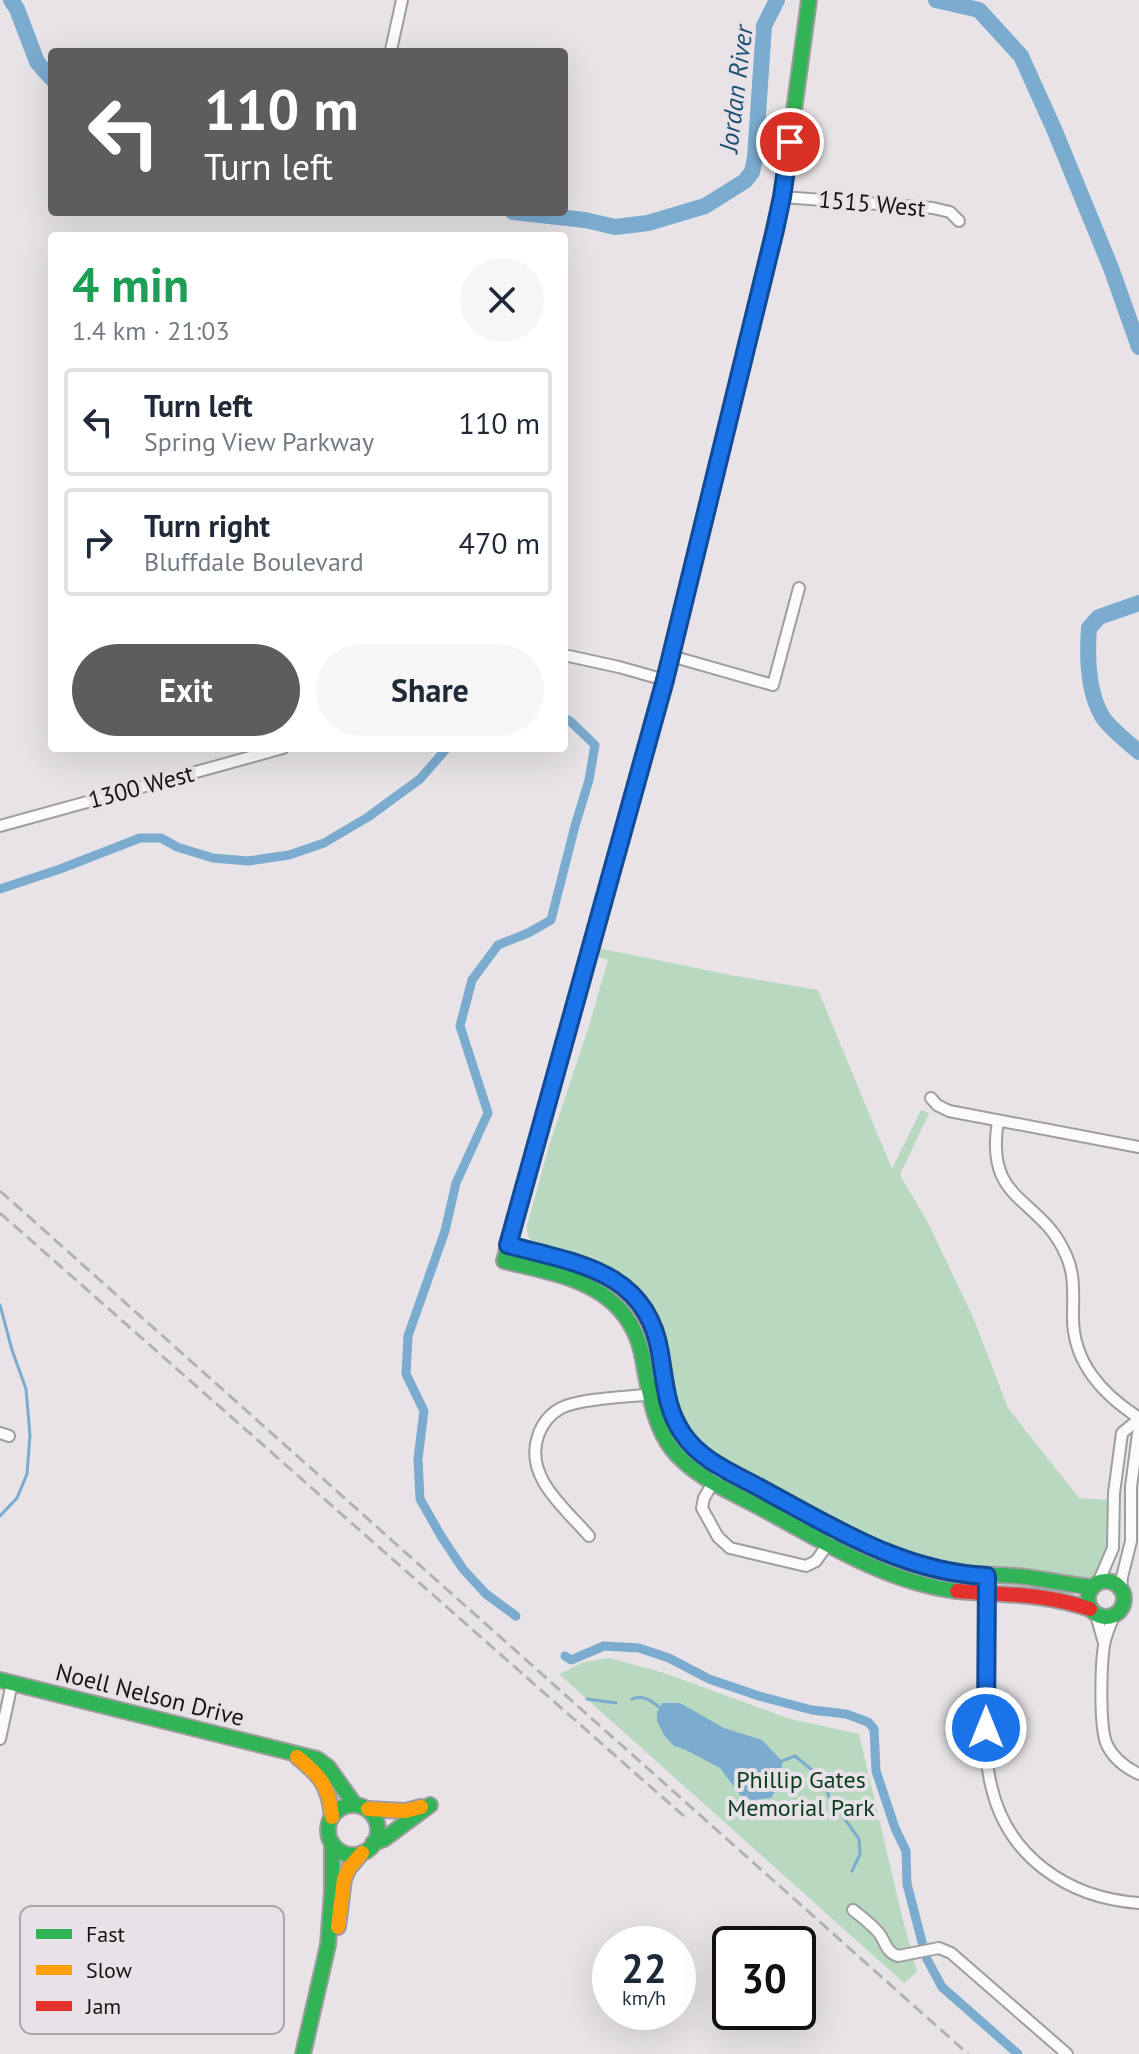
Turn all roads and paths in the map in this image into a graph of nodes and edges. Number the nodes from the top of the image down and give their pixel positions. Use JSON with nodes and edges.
{"nodes":[{"id":1,"x":402,"y":0,"type":"edge"},
{"id":2,"x":809,"y":0,"type":"edge"},
{"id":3,"x":391,"y":48,"type":"edge"},
{"id":4,"x":782,"y":197,"type":"junction"},
{"id":5,"x":959,"y":221,"type":"dead end"},
{"id":6,"x":799,"y":588,"type":"dead end"},
{"id":7,"x":568,"y":656,"type":"edge"},
{"id":8,"x":671,"y":656,"type":"junction"},
{"id":9,"x":665,"y":680,"type":"junction"},
{"id":10,"x":268,"y":752,"type":"edge"},
{"id":11,"x":0,"y":826,"type":"edge"},
{"id":12,"x":931,"y":1098,"type":"dead end"},
{"id":13,"x":998,"y":1121,"type":"junction"},
{"id":14,"x":1139,"y":1147,"type":"edge"},
{"id":15,"x":508,"y":1245,"type":"junction"},
{"id":16,"x":666,"y":1392,"type":"junction"},
{"id":17,"x":649,"y":1394,"type":"junction"},
{"id":18,"x":1139,"y":1419,"type":"edge"},
{"id":19,"x":1139,"y":1426,"type":"edge"},
{"id":20,"x":722,"y":1467,"type":"junction"},
{"id":21,"x":714,"y":1481,"type":"junction"},
{"id":22,"x":837,"y":1530,"type":"junction"},
{"id":23,"x":589,"y":1536,"type":"dead end"},
{"id":24,"x":828,"y":1545,"type":"junction"},
{"id":25,"x":987,"y":1576,"type":"junction"},
{"id":26,"x":1095,"y":1585,"type":"junction"},
{"id":27,"x":1121,"y":1590,"type":"junction"},
{"id":28,"x":987,"y":1593,"type":"junction"},
{"id":29,"x":1093,"y":1612,"type":"junction"},
{"id":30,"x":1114,"y":1616,"type":"junction"},
{"id":31,"x":1104,"y":1643,"type":"junction"},
{"id":32,"x":6,"y":1682,"type":"edge"},
{"id":33,"x":0,"y":1739,"type":"edge"},
{"id":34,"x":290,"y":1752,"type":"junction"},
{"id":35,"x":1139,"y":1774,"type":"edge"},
{"id":36,"x":362,"y":1807,"type":"junction"},
{"id":37,"x":332,"y":1817,"type":"junction"},
{"id":38,"x":332,"y":1843,"type":"junction"},
{"id":39,"x":367,"y":1848,"type":"junction"},
{"id":40,"x":1139,"y":1903,"type":"edge"},
{"id":41,"x":853,"y":1910,"type":"dead end"},
{"id":42,"x":328,"y":1945,"type":"junction"},
{"id":43,"x":303,"y":2054,"type":"edge"},
{"id":44,"x":1067,"y":2054,"type":"edge"}],
"edges":[{"from":1,"to":3,"type":"street"},
{"from":2,"to":4,"type":"street"},
{"from":4,"to":5,"type":"street","name":"1515 West"},
{"from":4,"to":8,"type":"street"},
{"from":6,"to":8,"type":"street"},
{"from":7,"to":9,"type":"street"},
{"from":8,"to":9,"type":"street"},
{"from":9,"to":15,"type":"street"},
{"from":10,"to":11,"type":"street","name":"1300 West"},
{"from":12,"to":13,"type":"street"},
{"from":13,"to":14,"type":"street"},
{"from":13,"to":18,"type":"street"},
{"from":15,"to":16,"type":"street"},
{"from":15,"to":17,"type":"street"},
{"from":16,"to":17,"type":"street"},
{"from":16,"to":20,"type":"street"},
{"from":17,"to":21,"type":"street"},
{"from":17,"to":23,"type":"street"},
{"from":18,"to":26,"type":"street"},
{"from":19,"to":27,"type":"street"},
{"from":20,"to":21,"type":"street"},
{"from":20,"to":22,"type":"street"},
{"from":21,"to":24,"type":"street"},
{"from":21,"to":24,"type":"street"},
{"from":22,"to":24,"type":"street"},
{"from":22,"to":25,"type":"street"},
{"from":24,"to":28,"type":"street"},
{"from":25,"to":26,"type":"street"},
{"from":25,"to":28,"type":"street"},
{"from":26,"to":27,"type":"street"},
{"from":26,"to":29,"type":"street"},
{"from":27,"to":30,"type":"street"},
{"from":28,"to":29,"type":"street"},
{"from":28,"to":40,"type":"street"},
{"from":29,"to":30,"type":"street"},
{"from":29,"to":31,"type":"street"},
{"from":30,"to":31,"type":"street"},
{"from":31,"to":35,"type":"street"},
{"from":32,"to":33,"type":"street"},
{"from":32,"to":34,"type":"street","name":"Noell Nelson Drive"},
{"from":34,"to":36,"type":"street","name":"Noell Nelson Drive"},
{"from":34,"to":37,"type":"street","name":"Noell Nelson Drive"},
{"from":36,"to":37,"type":"street"},
{"from":36,"to":39,"type":"street"},
{"from":36,"to":39,"type":"street"},
{"from":37,"to":38,"type":"street"},
{"from":38,"to":39,"type":"street"},
{"from":38,"to":42,"type":"street"},
{"from":39,"to":42,"type":"street"},
{"from":41,"to":44,"type":"street"},
{"from":42,"to":43,"type":"street"}]}
